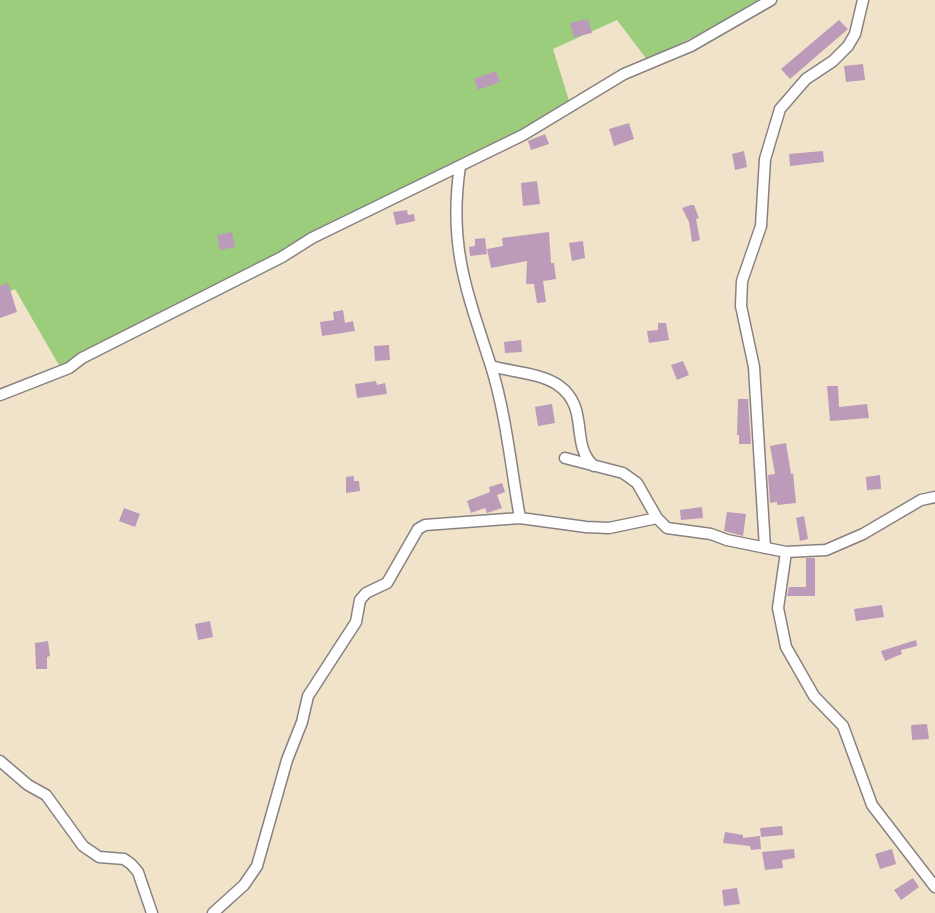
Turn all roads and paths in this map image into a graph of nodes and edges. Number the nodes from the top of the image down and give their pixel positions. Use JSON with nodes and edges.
{"nodes":[{"id":1,"x":771,"y":0,"type":"edge"},
{"id":2,"x":863,"y":0,"type":"edge"},
{"id":3,"x":460,"y":166,"type":"junction"},
{"id":4,"x":491,"y":366,"type":"junction"},
{"id":5,"x":0,"y":396,"type":"edge"},
{"id":6,"x":565,"y":458,"type":"dead end"},
{"id":7,"x":595,"y":466,"type":"junction"},
{"id":8,"x":935,"y":497,"type":"edge"},
{"id":9,"x":520,"y":518,"type":"junction"},
{"id":10,"x":657,"y":518,"type":"junction"},
{"id":11,"x":765,"y":548,"type":"junction"},
{"id":12,"x":786,"y":552,"type":"junction"},
{"id":13,"x":0,"y":761,"type":"edge"},
{"id":14,"x":935,"y":887,"type":"edge"},
{"id":15,"x":152,"y":913,"type":"edge"},
{"id":16,"x":213,"y":913,"type":"edge"}],
"edges":[{"from":1,"to":3,"type":"street"},
{"from":2,"to":11,"type":"street"},
{"from":3,"to":4,"type":"street"},
{"from":3,"to":5,"type":"street"},
{"from":4,"to":7,"type":"street"},
{"from":4,"to":9,"type":"street"},
{"from":6,"to":7,"type":"street"},
{"from":7,"to":10,"type":"street"},
{"from":8,"to":12,"type":"street"},
{"from":9,"to":10,"type":"street"},
{"from":9,"to":16,"type":"street"},
{"from":10,"to":11,"type":"street"},
{"from":11,"to":12,"type":"street"},
{"from":12,"to":14,"type":"street"},
{"from":13,"to":15,"type":"street"}]}
